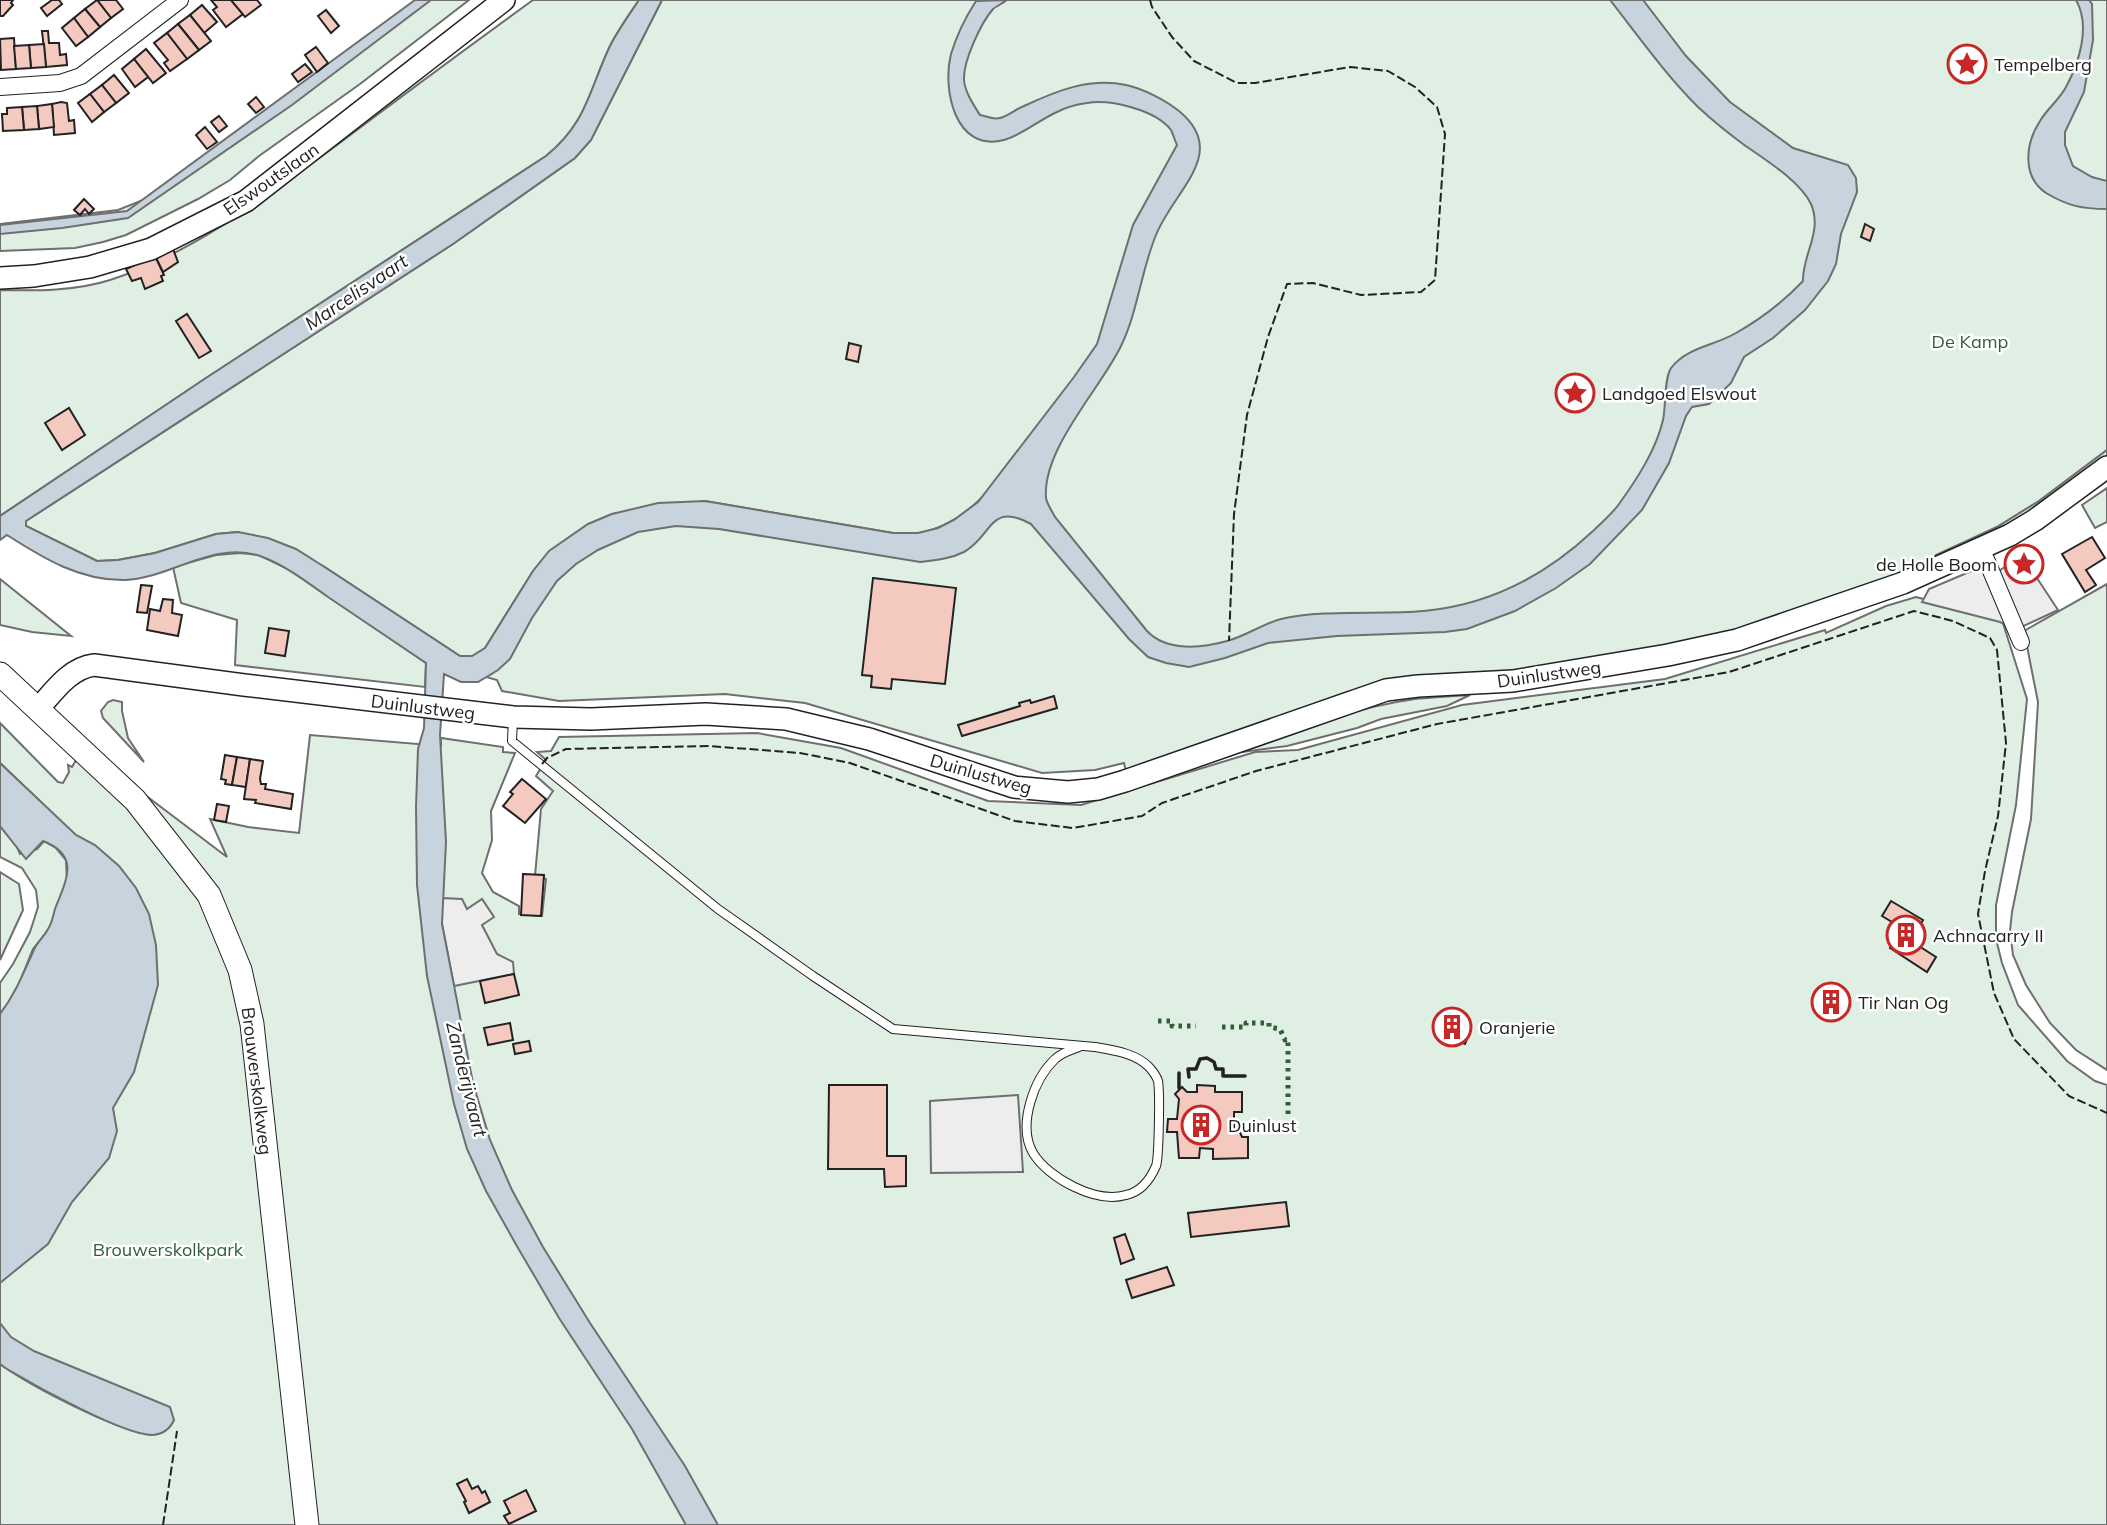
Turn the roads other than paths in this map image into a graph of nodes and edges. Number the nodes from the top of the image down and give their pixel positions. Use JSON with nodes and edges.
{"nodes":[{"id":1,"x":504,"y":0,"type":"edge"},
{"id":2,"x":171,"y":3,"type":"edge"},
{"id":3,"x":0,"y":87,"type":"edge"},
{"id":4,"x":0,"y":278,"type":"edge"},
{"id":5,"x":2107,"y":467,"type":"edge"},
{"id":6,"x":1986,"y":559,"type":"dead end"},
{"id":7,"x":2021,"y":642,"type":"dead end"},
{"id":8,"x":0,"y":674,"type":"edge"},
{"id":9,"x":39,"y":708,"type":"junction"},
{"id":10,"x":513,"y":717,"type":"junction"},
{"id":11,"x":1079,"y":1046,"type":"junction"},
{"id":12,"x":307,"y":1525,"type":"edge"}],
"edges":[{"from":1,"to":4,"type":"street","name":"Elswoutslaan"},
{"from":2,"to":3,"type":"street"},
{"from":5,"to":10,"type":"street","name":"Duinlustweg"},
{"from":6,"to":7,"type":"street"},
{"from":8,"to":9,"type":"main road"},
{"from":9,"to":10,"type":"street","name":"Duinlustweg"},
{"from":9,"to":12,"type":"main road","name":"Brouwerskolkweg"},
{"from":10,"to":11,"type":"lane"},
{"from":11,"to":11,"type":"lane"}]}
